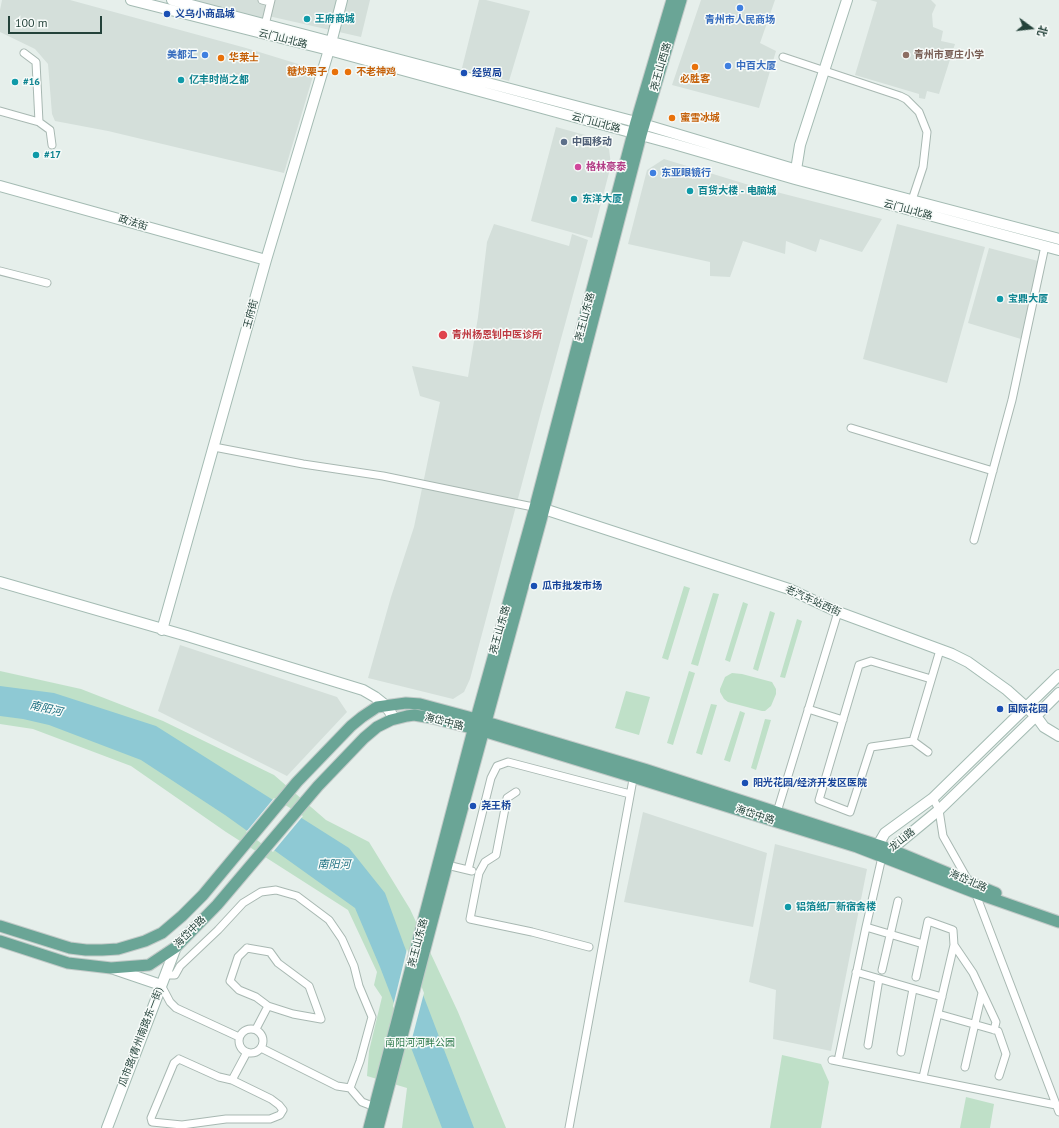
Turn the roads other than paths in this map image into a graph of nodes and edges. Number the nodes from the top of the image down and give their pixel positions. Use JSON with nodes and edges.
{"nodes":[{"id":1,"x":131,"y":0,"type":"edge"},
{"id":2,"x":172,"y":0,"type":"edge"},
{"id":3,"x":262,"y":0,"type":"edge"},
{"id":4,"x":342,"y":0,"type":"edge"},
{"id":5,"x":672,"y":0,"type":"edge"},
{"id":6,"x":681,"y":0,"type":"edge"},
{"id":7,"x":847,"y":0,"type":"edge"},
{"id":8,"x":270,"y":1,"type":"edge"},
{"id":9,"x":266,"y":25,"type":"junction"},
{"id":10,"x":330,"y":47,"type":"junction"},
{"id":11,"x":24,"y":53,"type":"dead end"},
{"id":12,"x":783,"y":57,"type":"dead end"},
{"id":13,"x":824,"y":70,"type":"junction"},
{"id":14,"x":0,"y":111,"type":"edge"},
{"id":15,"x":39,"y":122,"type":"junction"},
{"id":16,"x":638,"y":128,"type":"junction"},
{"id":17,"x":52,"y":145,"type":"dead end"},
{"id":18,"x":796,"y":174,"type":"junction"},
{"id":19,"x":0,"y":186,"type":"edge"},
{"id":20,"x":912,"y":200,"type":"junction"},
{"id":21,"x":1059,"y":239,"type":"edge"},
{"id":22,"x":1045,"y":246,"type":"junction"},
{"id":23,"x":1059,"y":250,"type":"edge"},
{"id":24,"x":266,"y":260,"type":"junction"},
{"id":25,"x":0,"y":271,"type":"edge"},
{"id":26,"x":47,"y":283,"type":"dead end"},
{"id":27,"x":851,"y":428,"type":"dead end"},
{"id":28,"x":214,"y":447,"type":"junction"},
{"id":29,"x":993,"y":471,"type":"junction"},
{"id":30,"x":539,"y":508,"type":"junction"},
{"id":31,"x":974,"y":540,"type":"dead end"},
{"id":32,"x":0,"y":582,"type":"edge"},
{"id":33,"x":838,"y":612,"type":"junction"},
{"id":34,"x":162,"y":630,"type":"junction"},
{"id":35,"x":940,"y":650,"type":"junction"},
{"id":36,"x":1059,"y":675,"type":"edge"},
{"id":37,"x":931,"y":679,"type":"junction"},
{"id":38,"x":1059,"y":693,"type":"edge"},
{"id":39,"x":385,"y":705,"type":"junction"},
{"id":40,"x":1026,"y":708,"type":"junction"},
{"id":41,"x":808,"y":709,"type":"junction"},
{"id":42,"x":1036,"y":716,"type":"junction"},
{"id":43,"x":396,"y":719,"type":"junction"},
{"id":44,"x":843,"y":720,"type":"junction"},
{"id":45,"x":479,"y":725,"type":"junction"},
{"id":46,"x":1059,"y":736,"type":"edge"},
{"id":47,"x":913,"y":741,"type":"junction"},
{"id":48,"x":928,"y":752,"type":"dead end"},
{"id":49,"x":635,"y":772,"type":"junction"},
{"id":50,"x":516,"y":792,"type":"dead end"},
{"id":51,"x":630,"y":794,"type":"junction"},
{"id":52,"x":933,"y":798,"type":"junction"},
{"id":53,"x":939,"y":810,"type":"junction"},
{"id":54,"x":777,"y":812,"type":"junction"},
{"id":55,"x":878,"y":845,"type":"junction"},
{"id":56,"x":886,"y":853,"type":"junction"},
{"id":57,"x":443,"y":868,"type":"junction"},
{"id":58,"x":468,"y":870,"type":"junction"},
{"id":59,"x":479,"y":873,"type":"junction"},
{"id":60,"x":968,"y":880,"type":"junction"},
{"id":61,"x":976,"y":893,"type":"junction"},
{"id":62,"x":898,"y":900,"type":"dead end"},
{"id":63,"x":1059,"y":915,"type":"edge"},
{"id":64,"x":1059,"y":922,"type":"edge"},
{"id":65,"x":0,"y":926,"type":"edge"},
{"id":66,"x":866,"y":927,"type":"junction"},
{"id":67,"x":0,"y":941,"type":"edge"},
{"id":68,"x":923,"y":944,"type":"junction"},
{"id":69,"x":954,"y":945,"type":"junction"},
{"id":70,"x":176,"y":947,"type":"junction"},
{"id":71,"x":589,"y":947,"type":"dead end"},
{"id":72,"x":111,"y":968,"type":"junction"},
{"id":73,"x":882,"y":970,"type":"dead end"},
{"id":74,"x":856,"y":972,"type":"junction"},
{"id":75,"x":166,"y":975,"type":"junction"},
{"id":76,"x":916,"y":977,"type":"dead end"},
{"id":77,"x":879,"y":979,"type":"junction"},
{"id":78,"x":161,"y":985,"type":"junction"},
{"id":79,"x":913,"y":989,"type":"junction"},
{"id":80,"x":982,"y":993,"type":"junction"},
{"id":81,"x":942,"y":997,"type":"junction"},
{"id":82,"x":268,"y":1006,"type":"junction"},
{"id":83,"x":938,"y":1014,"type":"junction"},
{"id":84,"x":975,"y":1025,"type":"junction"},
{"id":85,"x":256,"y":1030,"type":"junction"},
{"id":86,"x":994,"y":1030,"type":"junction"},
{"id":87,"x":239,"y":1037,"type":"junction"},
{"id":88,"x":868,"y":1046,"type":"dead end"},
{"id":89,"x":261,"y":1048,"type":"junction"},
{"id":90,"x":247,"y":1052,"type":"junction"},
{"id":91,"x":901,"y":1052,"type":"dead end"},
{"id":92,"x":966,"y":1067,"type":"dead end"},
{"id":93,"x":999,"y":1076,"type":"dead end"},
{"id":94,"x":923,"y":1077,"type":"junction"},
{"id":95,"x":232,"y":1080,"type":"junction"},
{"id":96,"x":350,"y":1088,"type":"junction"},
{"id":97,"x":382,"y":1094,"type":"junction"},
{"id":98,"x":375,"y":1107,"type":"junction"},
{"id":99,"x":1058,"y":1108,"type":"edge"},
{"id":100,"x":107,"y":1128,"type":"edge"},
{"id":101,"x":369,"y":1128,"type":"edge"},
{"id":102,"x":378,"y":1128,"type":"edge"},
{"id":103,"x":569,"y":1128,"type":"edge"}],
"edges":[{"from":1,"to":10,"type":"street","name":"云门山北路"},
{"from":2,"to":9,"type":"street","name":"云门山北路"},
{"from":3,"to":8,"type":"street"},
{"from":4,"to":10,"type":"street","name":"王府街"},
{"from":5,"to":16,"type":"main road","name":"尧王山西路"},
{"from":6,"to":16,"type":"main road","name":"尧王山西路"},
{"from":7,"to":13,"type":"street"},
{"from":8,"to":9,"type":"street"},
{"from":9,"to":10,"type":"street","name":"云门山北路"},
{"from":10,"to":16,"type":"street","name":"云门山北路"},
{"from":10,"to":24,"type":"street","name":"王府街"},
{"from":11,"to":15,"type":"street"},
{"from":12,"to":13,"type":"street"},
{"from":13,"to":18,"type":"street"},
{"from":13,"to":20,"type":"street"},
{"from":14,"to":15,"type":"street"},
{"from":15,"to":17,"type":"street"},
{"from":16,"to":18,"type":"street","name":"云门山北路"},
{"from":16,"to":30,"type":"main road","name":"尧王山东路"},
{"from":18,"to":20,"type":"street","name":"云门山北路"},
{"from":18,"to":22,"type":"street","name":"云门山北路"},
{"from":19,"to":24,"type":"street","name":"政法街"},
{"from":20,"to":21,"type":"street","name":"云门山北路"},
{"from":22,"to":23,"type":"street","name":"云门山北路"},
{"from":22,"to":29,"type":"street"},
{"from":24,"to":28,"type":"street","name":"王府街"},
{"from":25,"to":26,"type":"street"},
{"from":27,"to":29,"type":"street"},
{"from":28,"to":30,"type":"street"},
{"from":28,"to":34,"type":"street","name":"王府街"},
{"from":29,"to":31,"type":"street"},
{"from":30,"to":33,"type":"street","name":"老汽车站西街"},
{"from":30,"to":45,"type":"main road","name":"尧王山东路"},
{"from":32,"to":34,"type":"street"},
{"from":33,"to":35,"type":"street","name":"老汽车站西街"},
{"from":33,"to":41,"type":"street"},
{"from":34,"to":39,"type":"street"},
{"from":35,"to":37,"type":"street"},
{"from":35,"to":40,"type":"street","name":"老汽车站西街"},
{"from":36,"to":40,"type":"street","name":"龙山路"},
{"from":37,"to":44,"type":"street"},
{"from":37,"to":47,"type":"street"},
{"from":38,"to":42,"type":"street","name":"龙山路"},
{"from":39,"to":43,"type":"street"},
{"from":39,"to":45,"type":"main road","name":"海岱中路"},
{"from":39,"to":65,"type":"main road","name":"海岱中路"},
{"from":40,"to":42,"type":"street","name":"老汽车站西街"},
{"from":40,"to":52,"type":"street","name":"龙山路"},
{"from":41,"to":44,"type":"street"},
{"from":41,"to":54,"type":"street"},
{"from":42,"to":46,"type":"street","name":"老汽车站西街"},
{"from":42,"to":53,"type":"street","name":"龙山路"},
{"from":43,"to":45,"type":"main road","name":"海岱中路"},
{"from":43,"to":70,"type":"main road","name":"海岱中路"},
{"from":44,"to":47,"type":"street"},
{"from":45,"to":49,"type":"main road","name":"海岱中路"},
{"from":45,"to":57,"type":"main road","name":"尧王山东路"},
{"from":47,"to":48,"type":"street"},
{"from":49,"to":51,"type":"street"},
{"from":49,"to":54,"type":"main road","name":"海岱中路"},
{"from":49,"to":56,"type":"main road","name":"海岱中路"},
{"from":50,"to":59,"type":"street"},
{"from":51,"to":58,"type":"street"},
{"from":51,"to":103,"type":"street"},
{"from":52,"to":53,"type":"street"},
{"from":52,"to":55,"type":"street","name":"龙山路"},
{"from":53,"to":56,"type":"street","name":"龙山路"},
{"from":53,"to":60,"type":"street"},
{"from":54,"to":55,"type":"main road","name":"海岱中路"},
{"from":55,"to":56,"type":"main road","name":"海岱北路"},
{"from":56,"to":60,"type":"main road","name":"海岱北路"},
{"from":56,"to":61,"type":"main road","name":"海岱北路"},
{"from":56,"to":66,"type":"street"},
{"from":57,"to":58,"type":"street"},
{"from":57,"to":97,"type":"main road","name":"尧王山东路"},
{"from":58,"to":59,"type":"street"},
{"from":59,"to":71,"type":"street"},
{"from":60,"to":61,"type":"street"},
{"from":60,"to":63,"type":"main road","name":"海岱北路"},
{"from":61,"to":64,"type":"main road","name":"海岱北路"},
{"from":61,"to":99,"type":"street"},
{"from":62,"to":73,"type":"street"},
{"from":66,"to":68,"type":"street"},
{"from":66,"to":74,"type":"street"},
{"from":67,"to":72,"type":"main road","name":"海岱中路"},
{"from":68,"to":69,"type":"street"},
{"from":68,"to":76,"type":"street"},
{"from":69,"to":80,"type":"street"},
{"from":69,"to":81,"type":"street"},
{"from":70,"to":72,"type":"main road","name":"海岱中路"},
{"from":70,"to":75,"type":"street","name":"瓜市路(青州南路东一街)"},
{"from":72,"to":78,"type":"street"},
{"from":74,"to":77,"type":"street"},
{"from":74,"to":94,"type":"street"},
{"from":75,"to":78,"type":"street","name":"瓜市路(青州南路东一街)"},
{"from":75,"to":96,"type":"street"},
{"from":77,"to":79,"type":"street"},
{"from":77,"to":88,"type":"street"},
{"from":78,"to":87,"type":"street"},
{"from":78,"to":100,"type":"street","name":"瓜市路(青州南路东一街)"},
{"from":79,"to":81,"type":"street"},
{"from":79,"to":91,"type":"street"},
{"from":80,"to":84,"type":"street"},
{"from":80,"to":86,"type":"street"},
{"from":81,"to":83,"type":"street"},
{"from":82,"to":82,"type":"street"},
{"from":82,"to":85,"type":"street"},
{"from":83,"to":84,"type":"street"},
{"from":83,"to":94,"type":"street"},
{"from":84,"to":86,"type":"street"},
{"from":84,"to":92,"type":"street"},
{"from":85,"to":87,"type":"street"},
{"from":85,"to":89,"type":"street"},
{"from":86,"to":93,"type":"street"},
{"from":87,"to":90,"type":"street"},
{"from":89,"to":90,"type":"street"},
{"from":89,"to":96,"type":"street"},
{"from":90,"to":95,"type":"street"},
{"from":94,"to":99,"type":"street"},
{"from":95,"to":95,"type":"street"},
{"from":96,"to":98,"type":"street"},
{"from":97,"to":98,"type":"main road","name":"尧王山东路"},
{"from":97,"to":102,"type":"main road","name":"尧王山东路"},
{"from":98,"to":101,"type":"main road","name":"尧王山东路"}]}
